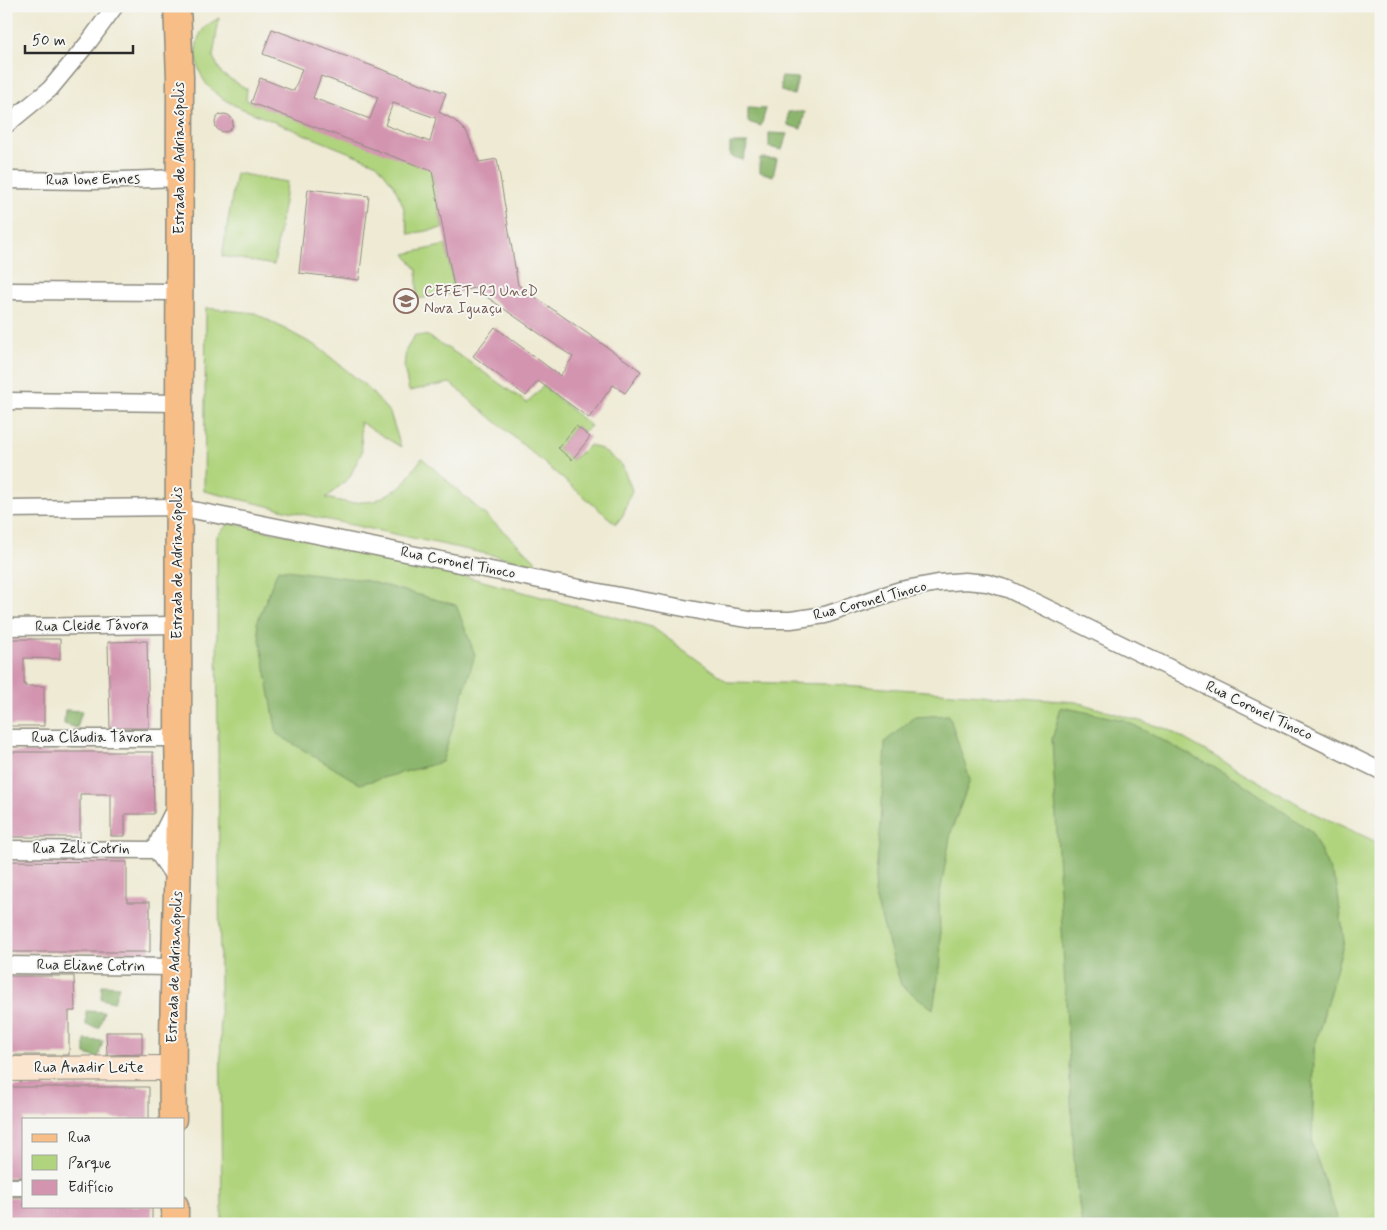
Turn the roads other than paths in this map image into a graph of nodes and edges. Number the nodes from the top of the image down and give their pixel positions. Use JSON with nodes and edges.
{"nodes":[{"id":1,"x":115,"y":6,"type":"edge"},
{"id":2,"x":177,"y":6,"type":"edge"},
{"id":3,"x":6,"y":125,"type":"edge"},
{"id":4,"x":180,"y":178,"type":"junction"},
{"id":5,"x":6,"y":180,"type":"edge"},
{"id":6,"x":6,"y":291,"type":"edge"},
{"id":7,"x":180,"y":292,"type":"junction"},
{"id":8,"x":6,"y":401,"type":"edge"},
{"id":9,"x":180,"y":403,"type":"junction"},
{"id":10,"x":178,"y":507,"type":"junction"},
{"id":11,"x":6,"y":509,"type":"edge"},
{"id":12,"x":178,"y":624,"type":"junction"},
{"id":13,"x":6,"y":627,"type":"edge"},
{"id":14,"x":6,"y":738,"type":"edge"},
{"id":15,"x":178,"y":738,"type":"junction"},
{"id":16,"x":1381,"y":771,"type":"edge"},
{"id":17,"x":180,"y":800,"type":"junction"},
{"id":18,"x":6,"y":849,"type":"edge"},
{"id":19,"x":156,"y":850,"type":"junction"},
{"id":20,"x":178,"y":882,"type":"junction"},
{"id":21,"x":6,"y":965,"type":"edge"},
{"id":22,"x":175,"y":967,"type":"junction"},
{"id":23,"x":171,"y":1068,"type":"junction"},
{"id":24,"x":6,"y":1069,"type":"edge"},
{"id":25,"x":172,"y":1118,"type":"edge"},
{"id":26,"x":6,"y":1187,"type":"edge"},
{"id":27,"x":22,"y":1187,"type":"edge"},
{"id":28,"x":175,"y":1208,"type":"edge"},
{"id":29,"x":175,"y":1224,"type":"edge"}],
"edges":[{"from":1,"to":3,"type":"street"},
{"from":2,"to":4,"type":"main road","name":"Estrada de Adrianópolis"},
{"from":4,"to":5,"type":"street","name":"Rua Ione Ennes"},
{"from":4,"to":7,"type":"main road","name":"Estrada de Adrianópolis"},
{"from":6,"to":7,"type":"street"},
{"from":7,"to":9,"type":"main road","name":"Estrada de Adrianópolis"},
{"from":8,"to":9,"type":"street"},
{"from":9,"to":10,"type":"main road","name":"Estrada de Adrianópolis"},
{"from":10,"to":11,"type":"street","name":"Rua Coronel Tinoco"},
{"from":10,"to":12,"type":"main road","name":"Estrada de Adrianópolis"},
{"from":10,"to":16,"type":"street","name":"Rua Coronel Tinoco"},
{"from":12,"to":13,"type":"street","name":"Rua Cleide Távora"},
{"from":12,"to":15,"type":"main road","name":"Estrada de Adrianópolis"},
{"from":14,"to":15,"type":"street","name":"Rua Cláudia Távora"},
{"from":15,"to":17,"type":"main road","name":"Estrada de Adrianópolis"},
{"from":17,"to":19,"type":"street"},
{"from":17,"to":20,"type":"main road","name":"Estrada de Adrianópolis"},
{"from":18,"to":19,"type":"street","name":"Rua Zeli Cotrin"},
{"from":19,"to":20,"type":"street"},
{"from":20,"to":22,"type":"main road","name":"Estrada de Adrianópolis"},
{"from":21,"to":22,"type":"street","name":"Rua Eliane Cotrin"},
{"from":22,"to":23,"type":"main road","name":"Estrada de Adrianópolis"},
{"from":23,"to":24,"type":"main road","name":"Rua Anadir Leite"},
{"from":23,"to":25,"type":"main road","name":"Estrada de Adrianópolis"},
{"from":26,"to":27,"type":"street"},
{"from":28,"to":29,"type":"main road"}]}
